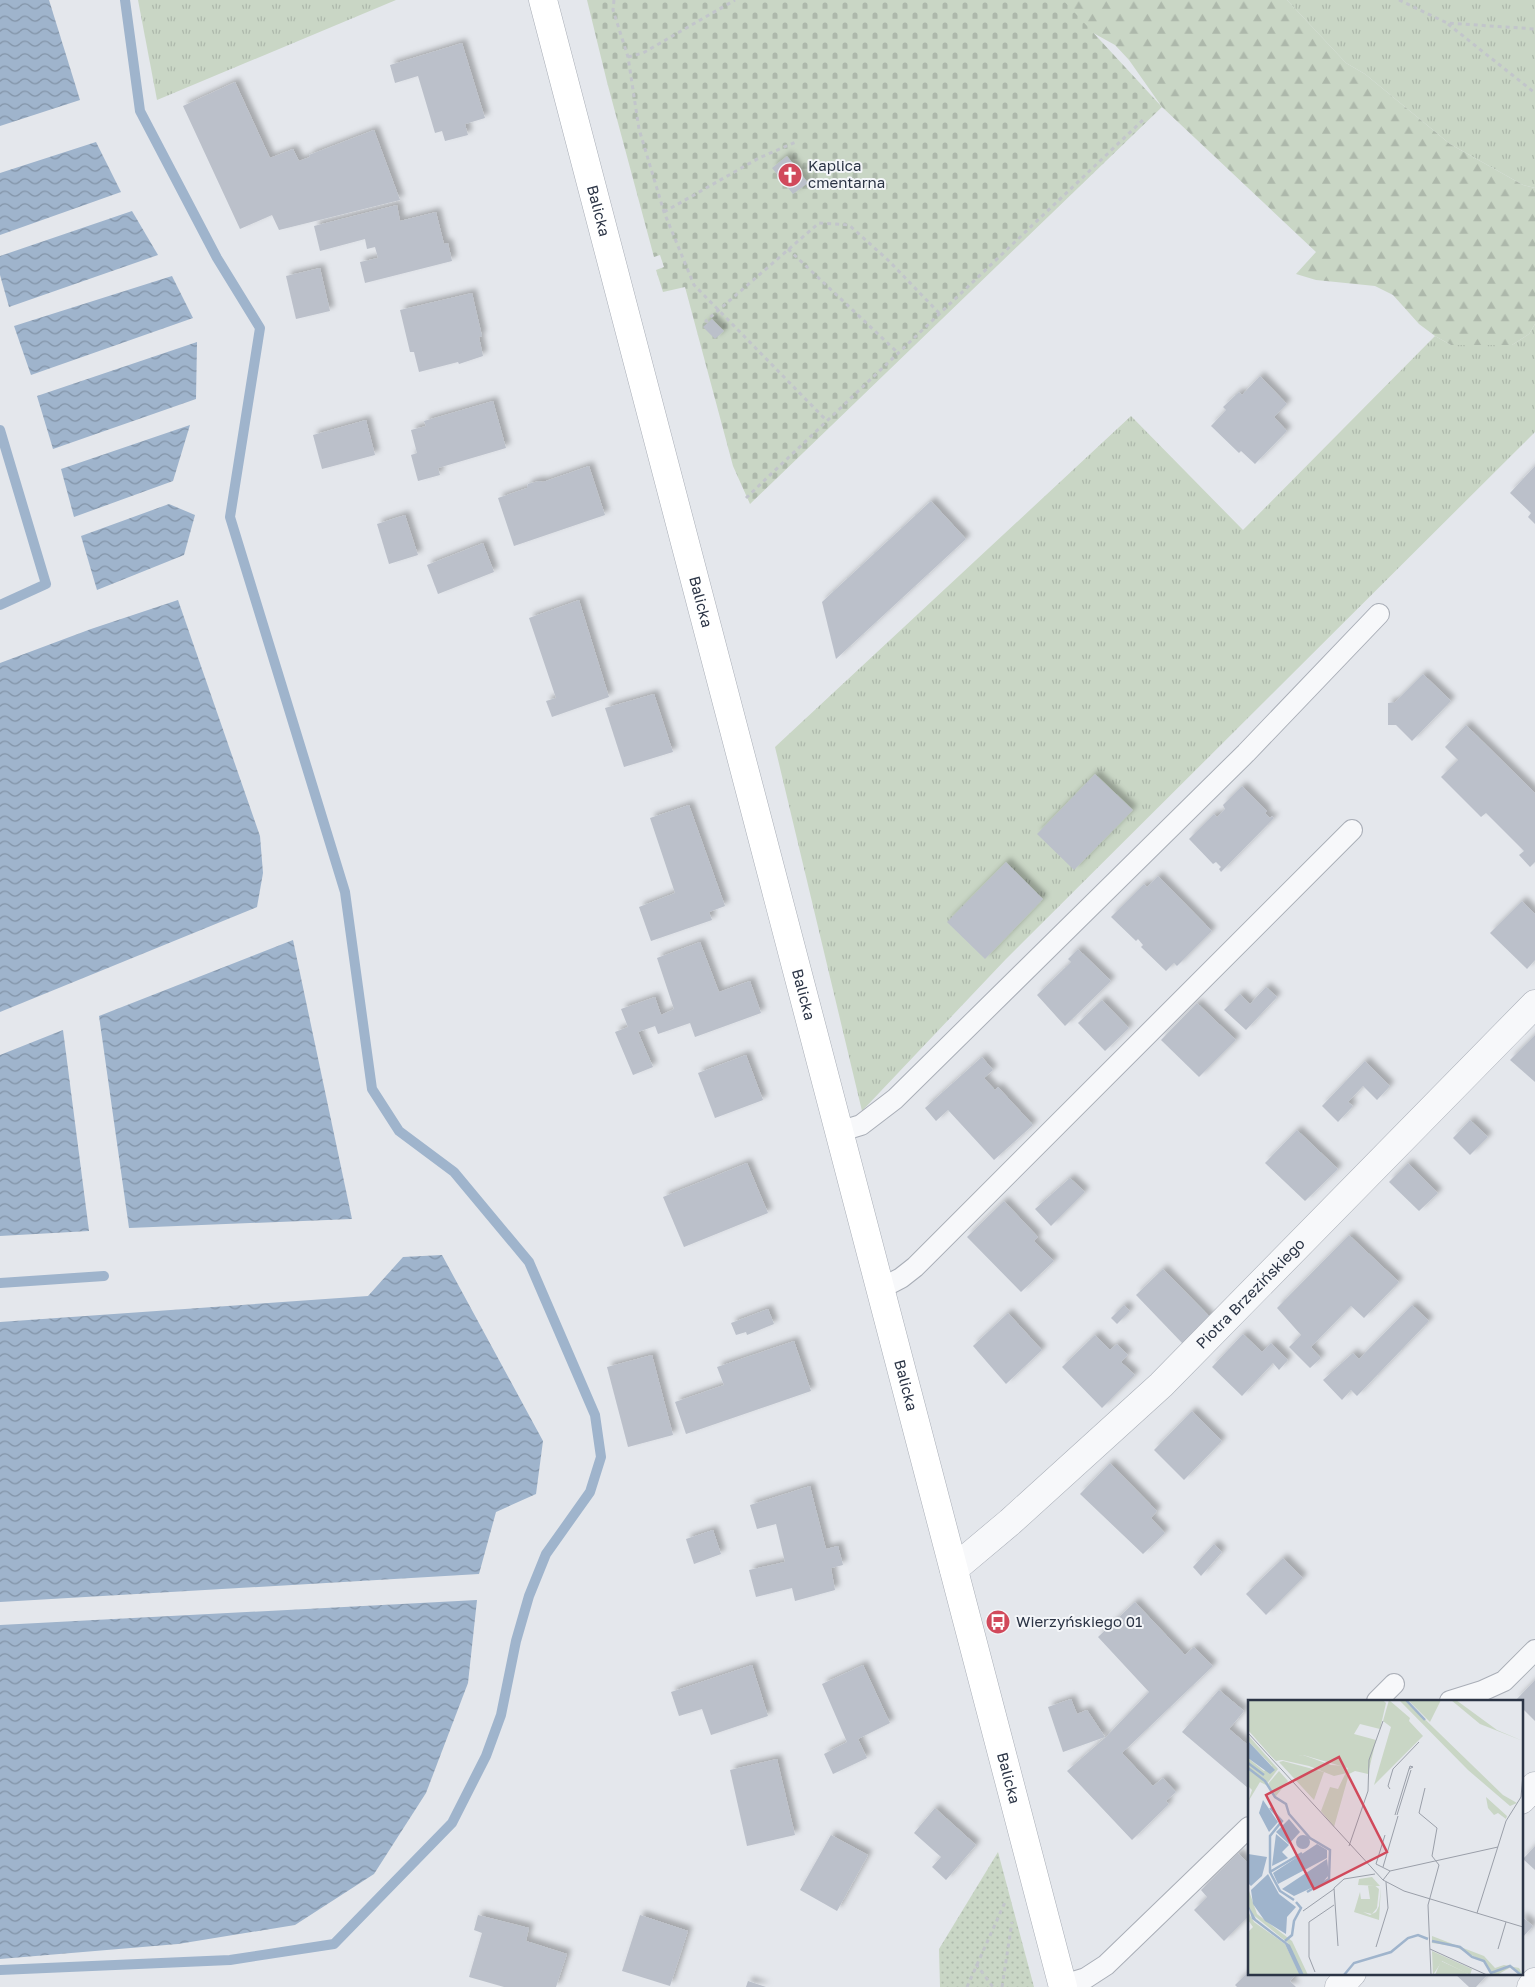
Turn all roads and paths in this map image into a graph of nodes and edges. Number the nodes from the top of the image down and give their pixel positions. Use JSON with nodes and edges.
{"nodes":[{"id":1,"x":543,"y":0,"type":"edge"},
{"id":2,"x":614,"y":0,"type":"edge"},
{"id":3,"x":735,"y":0,"type":"edge"},
{"id":4,"x":1399,"y":0,"type":"edge"},
{"id":5,"x":1447,"y":23,"type":"junction"},
{"id":6,"x":1535,"y":29,"type":"edge"},
{"id":7,"x":628,"y":57,"type":"junction"},
{"id":8,"x":1535,"y":93,"type":"edge"},
{"id":9,"x":1143,"y":120,"type":"dead end"},
{"id":10,"x":798,"y":141,"type":"dead end"},
{"id":11,"x":664,"y":212,"type":"junction"},
{"id":12,"x":788,"y":250,"type":"junction"},
{"id":13,"x":718,"y":310,"type":"junction"},
{"id":14,"x":940,"y":314,"type":"junction"},
{"id":15,"x":708,"y":322,"type":"dead end"},
{"id":16,"x":898,"y":353,"type":"junction"},
{"id":17,"x":828,"y":421,"type":"junction"},
{"id":18,"x":746,"y":498,"type":"dead end"},
{"id":19,"x":1379,"y":614,"type":"dead end"},
{"id":20,"x":1352,"y":830,"type":"dead end"},
{"id":21,"x":1535,"y":1004,"type":"edge"},
{"id":22,"x":838,"y":1132,"type":"junction"},
{"id":23,"x":880,"y":1289,"type":"junction"},
{"id":24,"x":954,"y":1569,"type":"junction"},
{"id":25,"x":1535,"y":1650,"type":"edge"},
{"id":26,"x":1394,"y":1684,"type":"dead end"},
{"id":27,"x":1378,"y":1700,"type":"edge"},
{"id":28,"x":1454,"y":1700,"type":"edge"},
{"id":29,"x":1535,"y":1786,"type":"edge"},
{"id":30,"x":1522,"y":1799,"type":"edge"},
{"id":31,"x":1248,"y":1827,"type":"edge"},
{"id":32,"x":1009,"y":1895,"type":"dead end"},
{"id":33,"x":1013,"y":1917,"type":"dead end"},
{"id":34,"x":976,"y":1964,"type":"junction"},
{"id":35,"x":1351,"y":1974,"type":"edge"},
{"id":36,"x":1535,"y":1982,"type":"edge"},
{"id":37,"x":1063,"y":1986,"type":"edge"},
{"id":38,"x":967,"y":1987,"type":"edge"},
{"id":39,"x":993,"y":1987,"type":"edge"},
{"id":40,"x":1002,"y":1987,"type":"edge"},
{"id":41,"x":1339,"y":1987,"type":"edge"},
{"id":42,"x":1531,"y":1987,"type":"edge"}],
"edges":[{"from":1,"to":22,"type":"street","name":"Balicka"},
{"from":2,"to":7,"type":"path"},
{"from":3,"to":7,"type":"path"},
{"from":4,"to":5,"type":"path"},
{"from":5,"to":6,"type":"path"},
{"from":5,"to":8,"type":"path"},
{"from":7,"to":11,"type":"path"},
{"from":9,"to":14,"type":"path"},
{"from":10,"to":11,"type":"path"},
{"from":11,"to":13,"type":"path"},
{"from":12,"to":13,"type":"path"},
{"from":12,"to":14,"type":"path"},
{"from":12,"to":16,"type":"path"},
{"from":13,"to":15,"type":"path"},
{"from":13,"to":17,"type":"path"},
{"from":14,"to":16,"type":"path"},
{"from":16,"to":17,"type":"path"},
{"from":17,"to":18,"type":"path"},
{"from":19,"to":22,"type":"lane"},
{"from":20,"to":23,"type":"lane"},
{"from":21,"to":24,"type":"street","name":"Piotra Brzezińskiego"},
{"from":22,"to":23,"type":"street","name":"Balicka"},
{"from":23,"to":24,"type":"street","name":"Balicka"},
{"from":24,"to":37,"type":"street","name":"Balicka"},
{"from":25,"to":28,"type":"lane"},
{"from":26,"to":27,"type":"lane"},
{"from":29,"to":30,"type":"street"},
{"from":31,"to":37,"type":"lane"},
{"from":32,"to":34,"type":"path"},
{"from":33,"to":40,"type":"path"},
{"from":34,"to":38,"type":"path"},
{"from":34,"to":39,"type":"path"},
{"from":35,"to":41,"type":"street"},
{"from":36,"to":42,"type":"street"}]}
